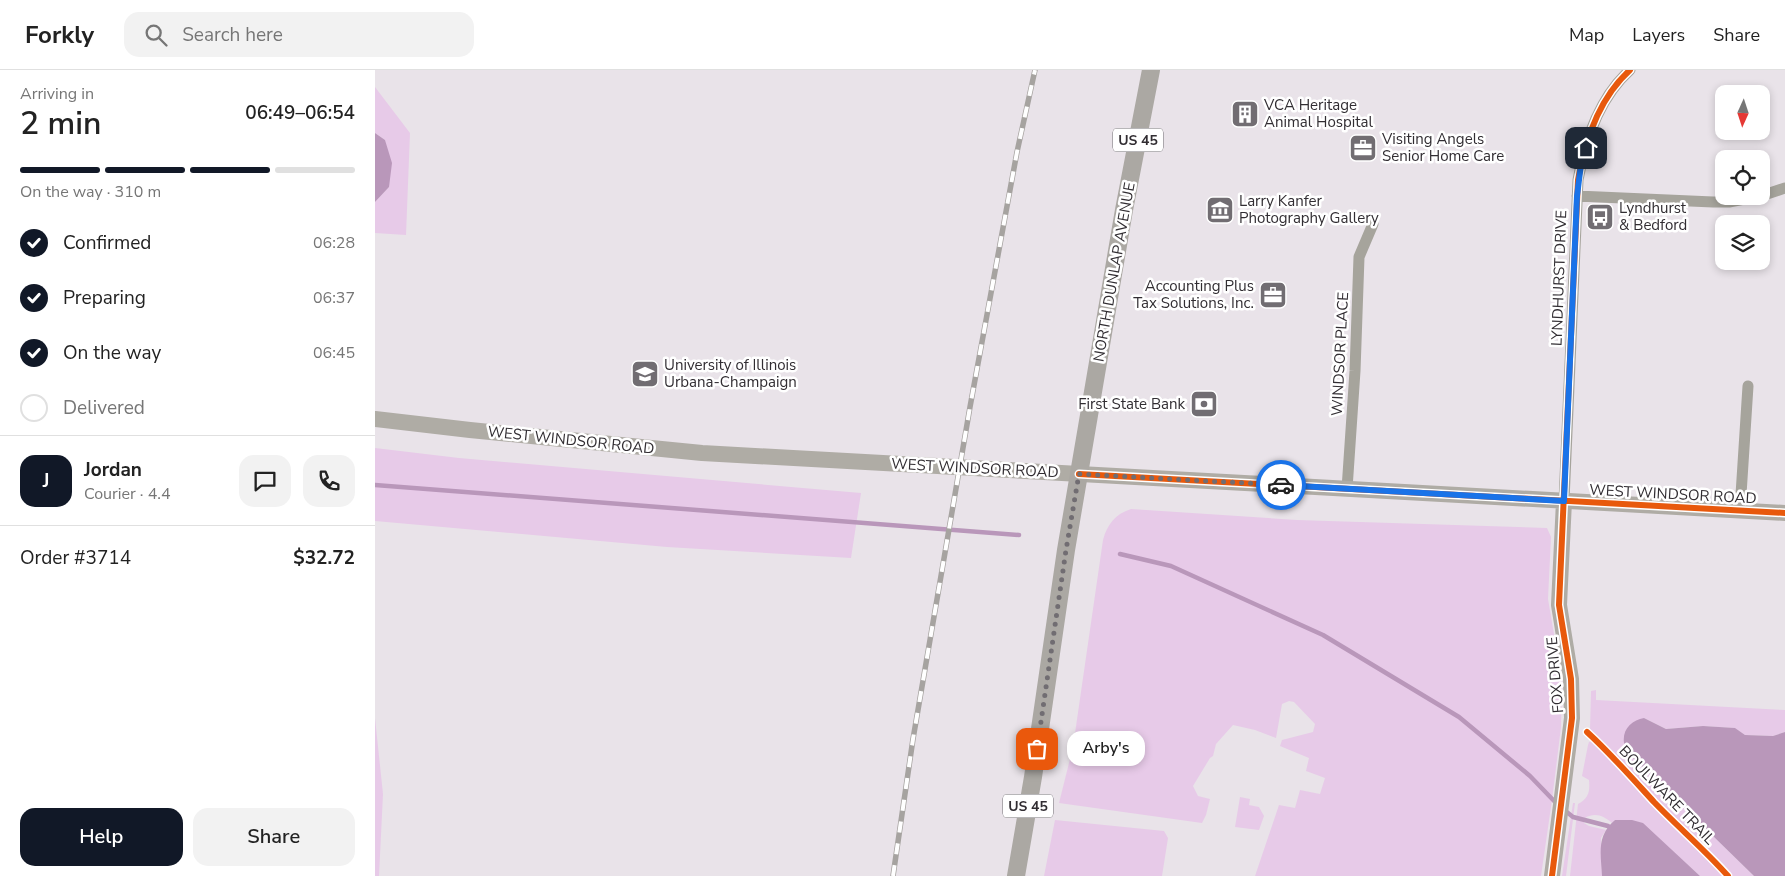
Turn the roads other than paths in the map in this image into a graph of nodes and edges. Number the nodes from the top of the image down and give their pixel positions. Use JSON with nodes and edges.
{"nodes":[{"id":1,"x":1151,"y":70,"type":"edge"},
{"id":2,"x":1627,"y":71,"type":"edge"},
{"id":3,"x":1785,"y":188,"type":"edge"},
{"id":4,"x":1770,"y":193,"type":"edge"},
{"id":5,"x":1577,"y":196,"type":"junction"},
{"id":6,"x":1715,"y":202,"type":"edge"},
{"id":7,"x":1373,"y":224,"type":"dead end"},
{"id":8,"x":1747,"y":386,"type":"dead end"},
{"id":9,"x":375,"y":419,"type":"edge"},
{"id":10,"x":1079,"y":474,"type":"junction"},
{"id":11,"x":1347,"y":489,"type":"junction"},
{"id":12,"x":1564,"y":501,"type":"junction"},
{"id":13,"x":1740,"y":510,"type":"junction"},
{"id":14,"x":1785,"y":513,"type":"edge"},
{"id":15,"x":1016,"y":876,"type":"edge"},
{"id":16,"x":1552,"y":876,"type":"edge"}],
"edges":[{"from":1,"to":10,"type":"main road","name":"NORTH DUNLAP AVENUE","number":"US 45"},
{"from":2,"to":5,"type":"street","name":"LYNDHURST DRIVE"},
{"from":3,"to":4,"type":"street"},
{"from":5,"to":6,"type":"street"},
{"from":5,"to":12,"type":"street","name":"LYNDHURST DRIVE"},
{"from":7,"to":11,"type":"street","name":"WINDSOR PLACE"},
{"from":8,"to":13,"type":"street"},
{"from":9,"to":10,"type":"main road","name":"WEST WINDSOR ROAD"},
{"from":10,"to":11,"type":"main road","name":"WEST WINDSOR ROAD"},
{"from":10,"to":15,"type":"main road","number":"US 45"},
{"from":11,"to":12,"type":"main road","name":"WEST WINDSOR ROAD"},
{"from":12,"to":13,"type":"main road","name":"WEST WINDSOR ROAD"},
{"from":12,"to":16,"type":"main road","name":"FOX DRIVE"},
{"from":13,"to":14,"type":"main road","name":"WEST WINDSOR ROAD"}]}
